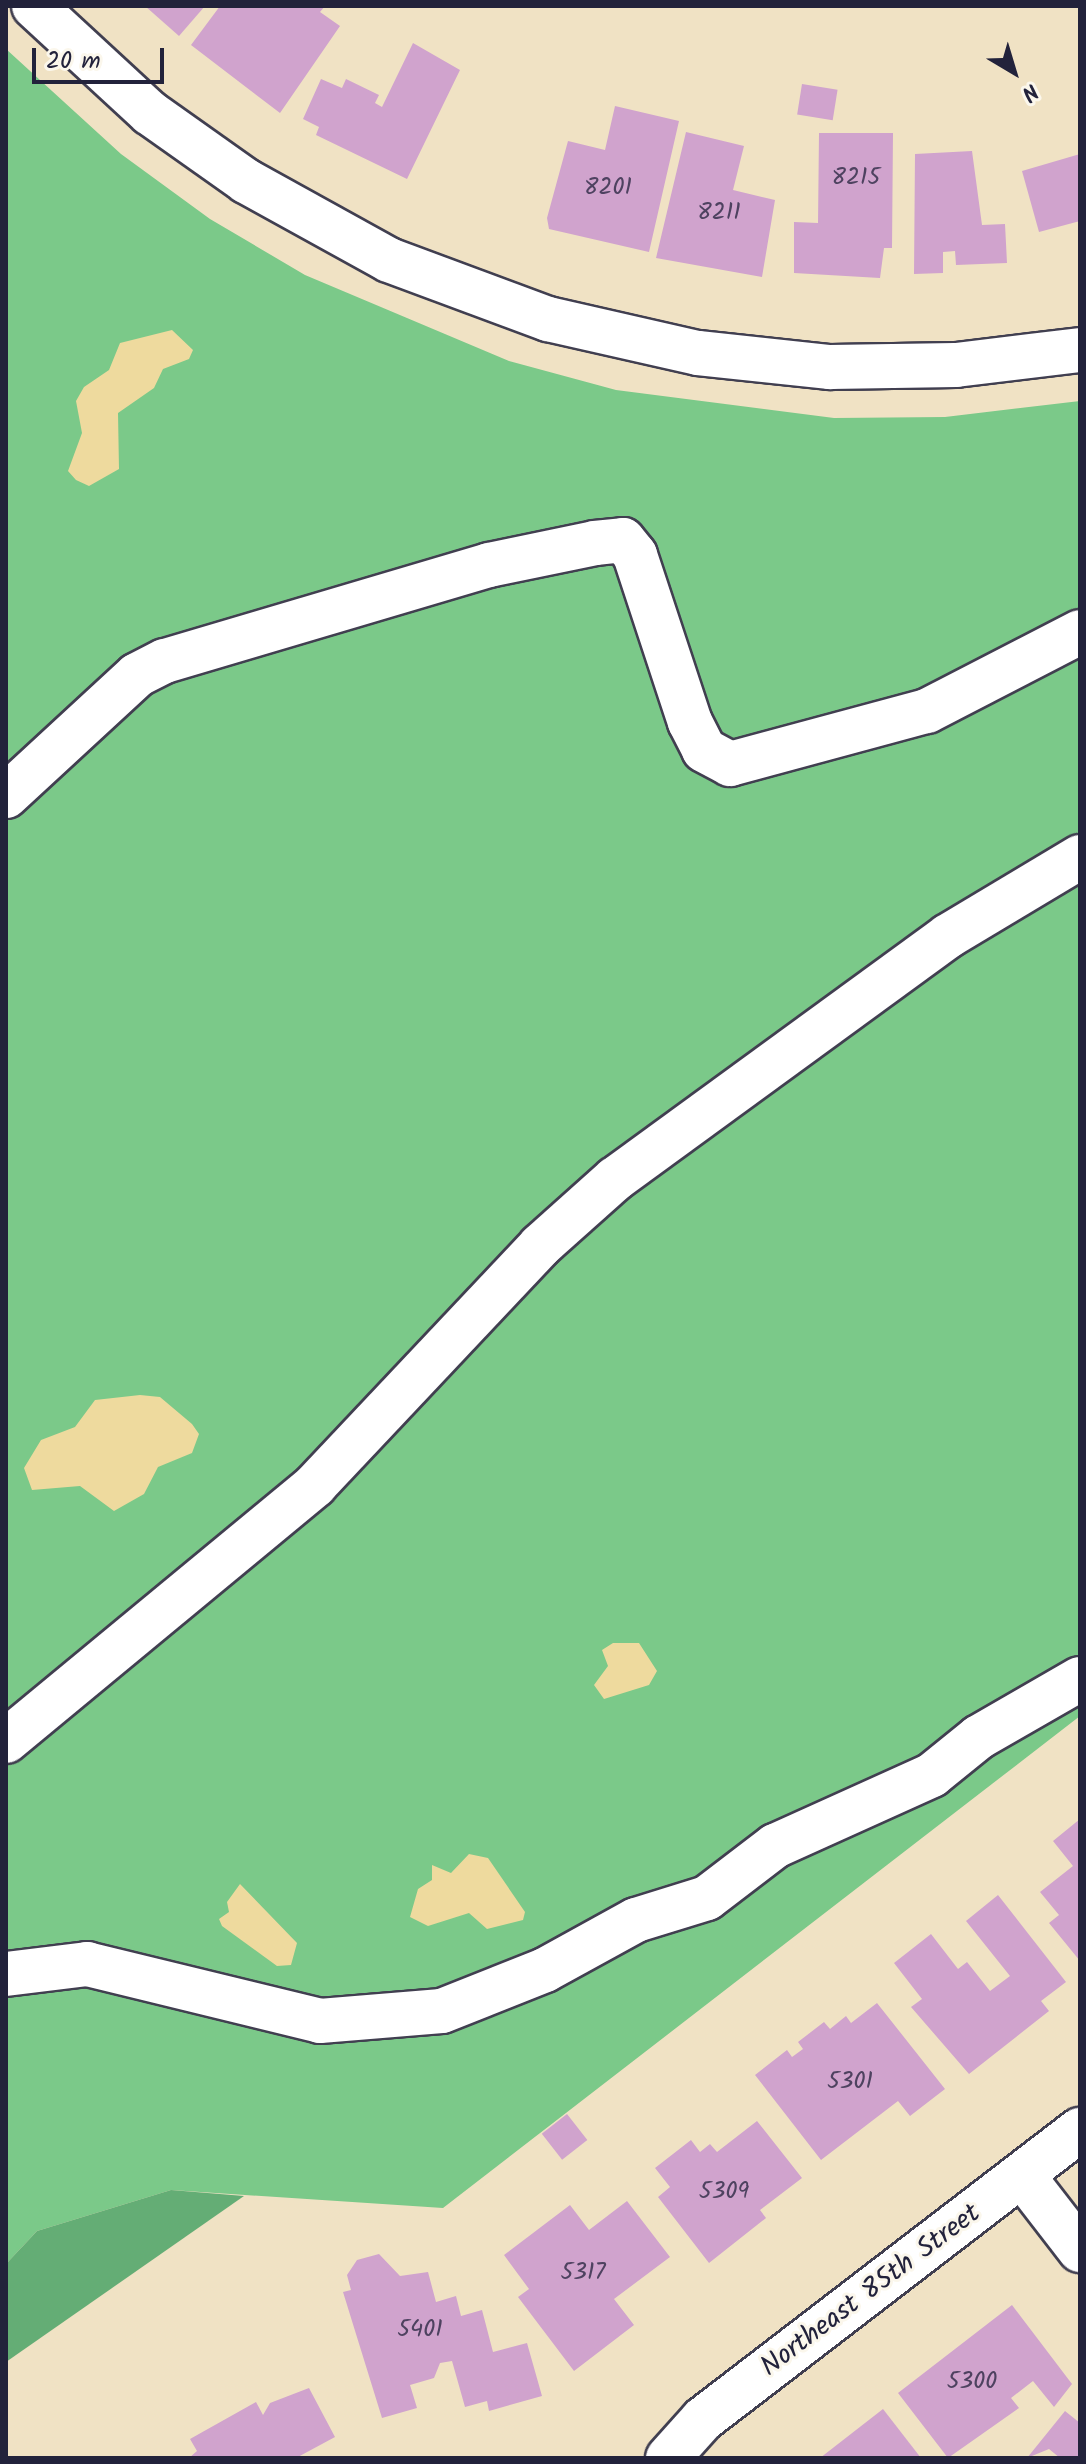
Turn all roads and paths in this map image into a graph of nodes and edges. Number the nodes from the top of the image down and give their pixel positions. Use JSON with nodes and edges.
{"nodes":[{"id":1,"x":34,"y":6,"type":"edge"},
{"id":2,"x":1080,"y":350,"type":"edge"},
{"id":3,"x":1080,"y":632,"type":"edge"},
{"id":4,"x":6,"y":796,"type":"edge"},
{"id":5,"x":1080,"y":857,"type":"edge"},
{"id":6,"x":1080,"y":1679,"type":"edge"},
{"id":7,"x":6,"y":1741,"type":"edge"},
{"id":8,"x":6,"y":1974,"type":"edge"},
{"id":9,"x":1080,"y":2130,"type":"edge"},
{"id":10,"x":1022,"y":2175,"type":"junction"},
{"id":11,"x":1080,"y":2250,"type":"edge"},
{"id":12,"x":668,"y":2458,"type":"edge"}],
"edges":[{"from":1,"to":2,"type":"street"},
{"from":3,"to":4,"type":"street"},
{"from":5,"to":7,"type":"street"},
{"from":6,"to":8,"type":"street"},
{"from":9,"to":10,"type":"street","name":"Northeast 85th Street"},
{"from":10,"to":11,"type":"street"},
{"from":10,"to":12,"type":"street","name":"Northeast 85th Street"}]}
